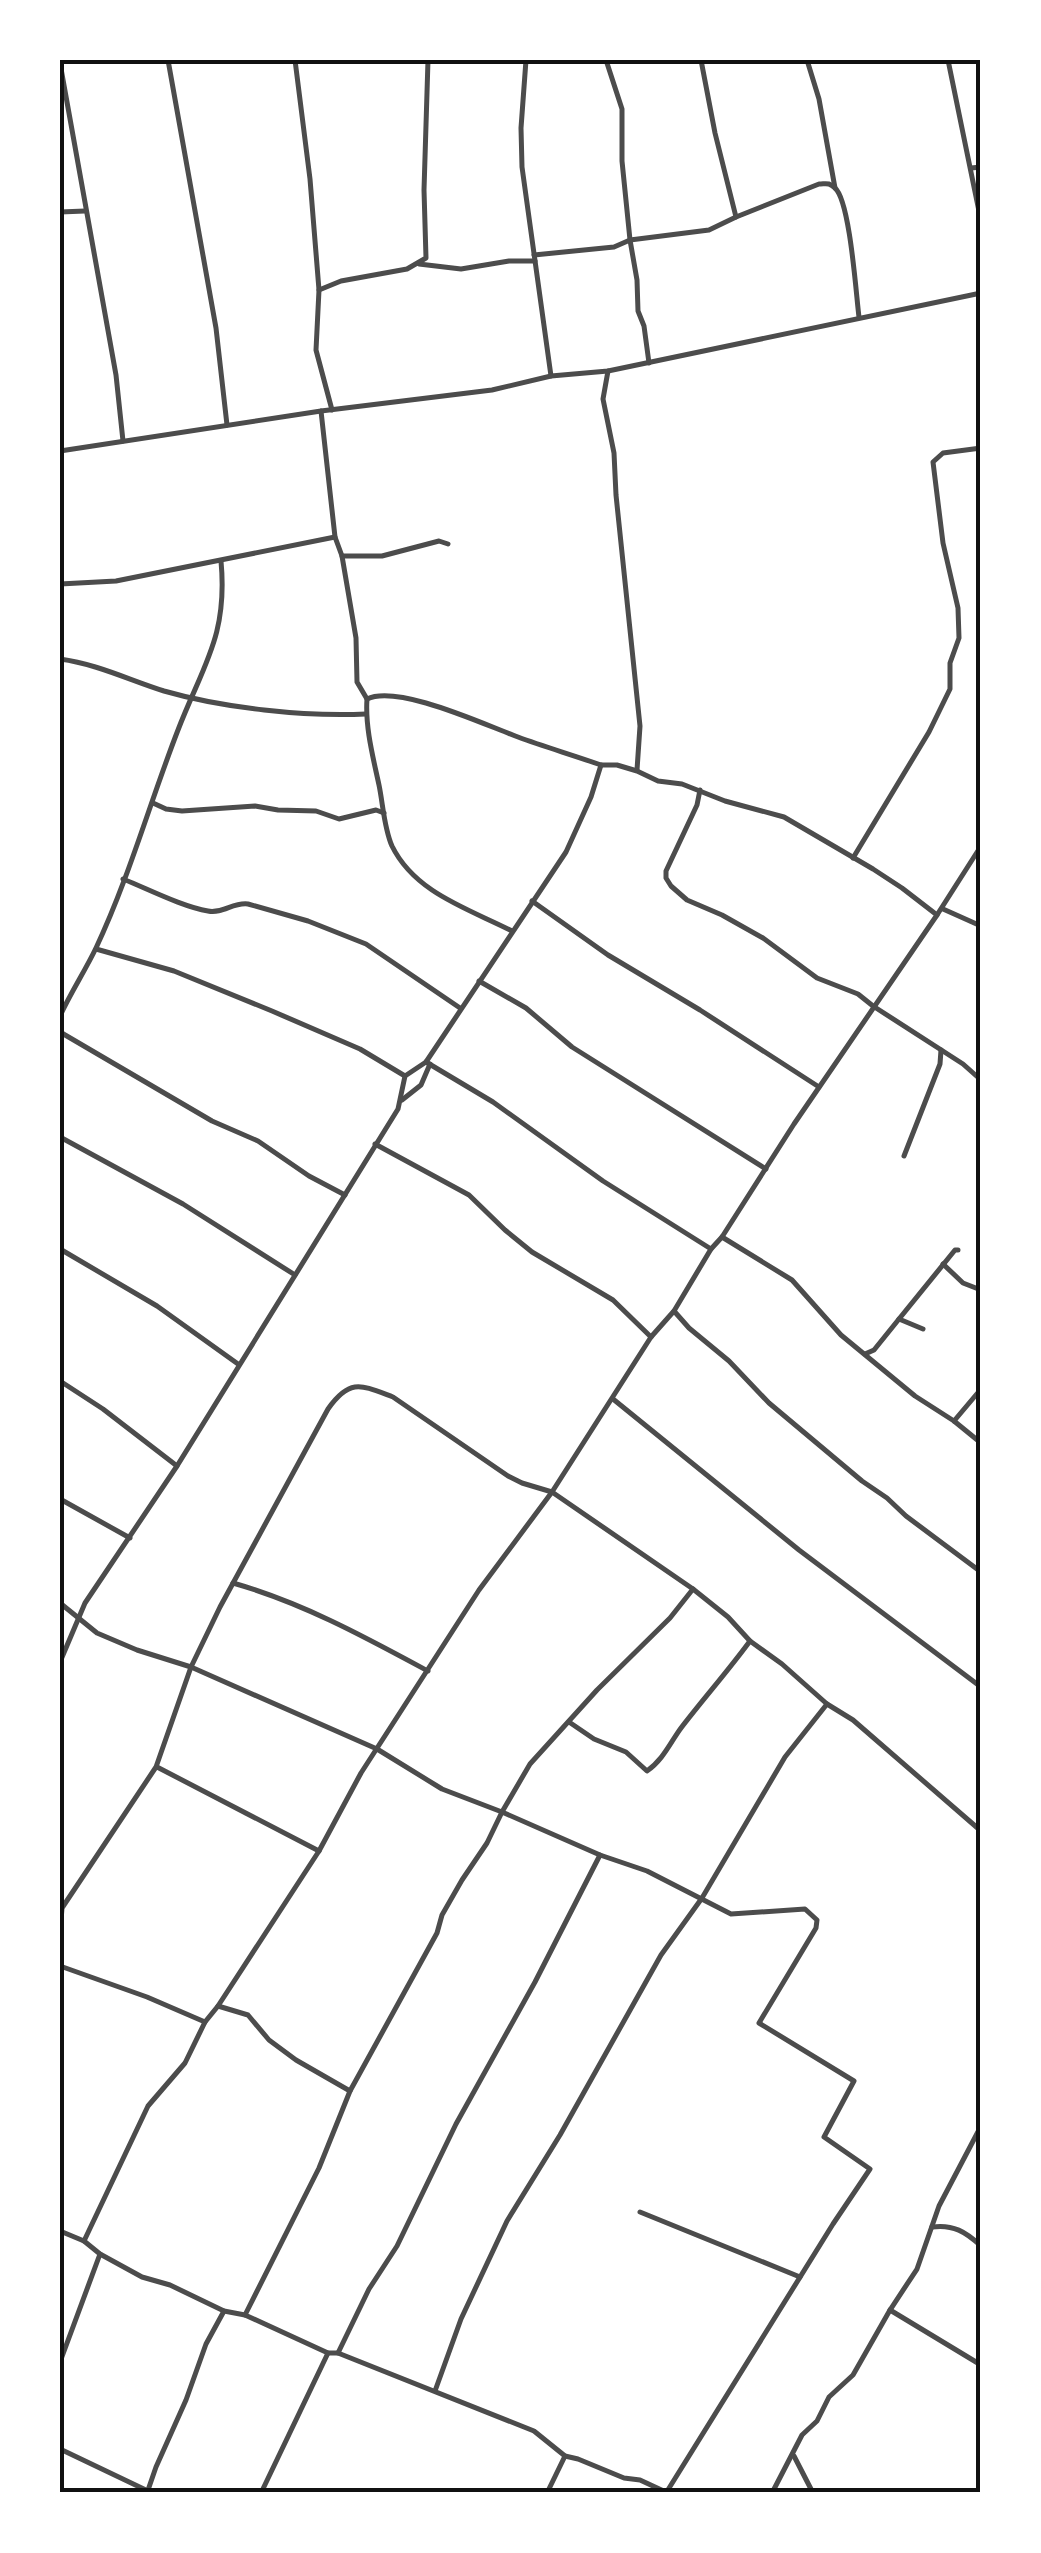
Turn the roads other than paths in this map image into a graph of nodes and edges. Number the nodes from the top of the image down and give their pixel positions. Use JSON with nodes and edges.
{"nodes":[{"id":1,"x":168,"y":60,"type":"edge"},
{"id":2,"x":295,"y":60,"type":"edge"},
{"id":3,"x":428,"y":60,"type":"edge"},
{"id":4,"x":526,"y":60,"type":"edge"},
{"id":5,"x":606,"y":60,"type":"edge"},
{"id":6,"x":701,"y":60,"type":"edge"},
{"id":7,"x":807,"y":60,"type":"edge"},
{"id":8,"x":948,"y":60,"type":"edge"},
{"id":9,"x":60,"y":63,"type":"edge"},
{"id":10,"x":981,"y":167,"type":"edge"},
{"id":11,"x":971,"y":168,"type":"junction"},
{"id":12,"x":835,"y":188,"type":"junction"},
{"id":13,"x":85,"y":210,"type":"junction"},
{"id":14,"x":60,"y":212,"type":"edge"},
{"id":15,"x":736,"y":217,"type":"junction"},
{"id":16,"x":981,"y":221,"type":"edge"},
{"id":17,"x":630,"y":240,"type":"junction"},
{"id":18,"x":535,"y":258,"type":"junction"},
{"id":19,"x":419,"y":264,"type":"junction"},
{"id":20,"x":319,"y":290,"type":"junction"},
{"id":21,"x":981,"y":293,"type":"edge"},
{"id":22,"x":859,"y":317,"type":"junction"},
{"id":23,"x":649,"y":363,"type":"junction"},
{"id":24,"x":608,"y":371,"type":"junction"},
{"id":25,"x":551,"y":376,"type":"junction"},
{"id":26,"x":321,"y":410,"type":"junction"},
{"id":27,"x":332,"y":410,"type":"junction"},
{"id":28,"x":228,"y":425,"type":"junction"},
{"id":29,"x":123,"y":442,"type":"junction"},
{"id":30,"x":981,"y":448,"type":"edge"},
{"id":31,"x":60,"y":451,"type":"edge"},
{"id":32,"x":335,"y":538,"type":"junction"},
{"id":33,"x":448,"y":544,"type":"dead end"},
{"id":34,"x":342,"y":556,"type":"junction"},
{"id":35,"x":221,"y":561,"type":"junction"},
{"id":36,"x":60,"y":584,"type":"edge"},
{"id":37,"x":60,"y":659,"type":"edge"},
{"id":38,"x":193,"y":698,"type":"junction"},
{"id":39,"x":366,"y":699,"type":"junction"},
{"id":40,"x":366,"y":714,"type":"junction"},
{"id":41,"x":601,"y":765,"type":"junction"},
{"id":42,"x":638,"y":771,"type":"junction"},
{"id":43,"x":700,"y":790,"type":"junction"},
{"id":44,"x":153,"y":803,"type":"junction"},
{"id":45,"x":384,"y":813,"type":"junction"},
{"id":46,"x":981,"y":846,"type":"edge"},
{"id":47,"x":853,"y":858,"type":"junction"},
{"id":48,"x":123,"y":880,"type":"junction"},
{"id":49,"x":532,"y":900,"type":"junction"},
{"id":50,"x":942,"y":908,"type":"junction"},
{"id":51,"x":936,"y":916,"type":"junction"},
{"id":52,"x":981,"y":926,"type":"edge"},
{"id":53,"x":512,"y":931,"type":"junction"},
{"id":54,"x":96,"y":948,"type":"junction"},
{"id":55,"x":479,"y":981,"type":"junction"},
{"id":56,"x":874,"y":1006,"type":"junction"},
{"id":57,"x":460,"y":1009,"type":"junction"},
{"id":58,"x":60,"y":1016,"type":"edge"},
{"id":59,"x":60,"y":1032,"type":"edge"},
{"id":60,"x":941,"y":1050,"type":"junction"},
{"id":61,"x":428,"y":1063,"type":"junction"},
{"id":62,"x":405,"y":1076,"type":"junction"},
{"id":63,"x":981,"y":1080,"type":"edge"},
{"id":64,"x":819,"y":1087,"type":"junction"},
{"id":65,"x":400,"y":1103,"type":"junction"},
{"id":66,"x":60,"y":1137,"type":"edge"},
{"id":67,"x":375,"y":1144,"type":"junction"},
{"id":68,"x":904,"y":1156,"type":"dead end"},
{"id":69,"x":766,"y":1169,"type":"junction"},
{"id":70,"x":346,"y":1195,"type":"junction"},
{"id":71,"x":722,"y":1238,"type":"junction"},
{"id":72,"x":60,"y":1249,"type":"edge"},
{"id":73,"x":712,"y":1249,"type":"junction"},
{"id":74,"x":958,"y":1250,"type":"dead end"},
{"id":75,"x":944,"y":1264,"type":"junction"},
{"id":76,"x":296,"y":1276,"type":"junction"},
{"id":77,"x":981,"y":1290,"type":"edge"},
{"id":78,"x":674,"y":1311,"type":"junction"},
{"id":79,"x":899,"y":1319,"type":"junction"},
{"id":80,"x":923,"y":1329,"type":"dead end"},
{"id":81,"x":651,"y":1337,"type":"junction"},
{"id":82,"x":864,"y":1354,"type":"junction"},
{"id":83,"x":239,"y":1364,"type":"junction"},
{"id":84,"x":60,"y":1380,"type":"edge"},
{"id":85,"x":981,"y":1389,"type":"edge"},
{"id":86,"x":612,"y":1398,"type":"junction"},
{"id":87,"x":954,"y":1421,"type":"junction"},
{"id":88,"x":981,"y":1443,"type":"edge"},
{"id":89,"x":177,"y":1466,"type":"junction"},
{"id":90,"x":552,"y":1492,"type":"junction"},
{"id":91,"x":60,"y":1499,"type":"edge"},
{"id":92,"x":130,"y":1538,"type":"junction"},
{"id":93,"x":981,"y":1572,"type":"edge"},
{"id":94,"x":233,"y":1583,"type":"junction"},
{"id":95,"x":693,"y":1590,"type":"junction"},
{"id":96,"x":60,"y":1603,"type":"edge"},
{"id":97,"x":80,"y":1617,"type":"junction"},
{"id":98,"x":750,"y":1641,"type":"junction"},
{"id":99,"x":60,"y":1662,"type":"edge"},
{"id":100,"x":191,"y":1667,"type":"junction"},
{"id":101,"x":428,"y":1670,"type":"junction"},
{"id":102,"x":981,"y":1687,"type":"edge"},
{"id":103,"x":827,"y":1704,"type":"junction"},
{"id":104,"x":569,"y":1722,"type":"junction"},
{"id":105,"x":377,"y":1750,"type":"junction"},
{"id":106,"x":156,"y":1767,"type":"junction"},
{"id":107,"x":502,"y":1812,"type":"junction"},
{"id":108,"x":981,"y":1831,"type":"edge"},
{"id":109,"x":318,"y":1850,"type":"junction"},
{"id":110,"x":600,"y":1855,"type":"junction"},
{"id":111,"x":702,"y":1898,"type":"junction"},
{"id":112,"x":60,"y":1933,"type":"edge"},
{"id":113,"x":60,"y":1966,"type":"edge"},
{"id":114,"x":218,"y":2006,"type":"junction"},
{"id":115,"x":205,"y":2022,"type":"junction"},
{"id":116,"x":350,"y":2091,"type":"junction"},
{"id":117,"x":979,"y":2132,"type":"edge"},
{"id":118,"x":640,"y":2212,"type":"dead end"},
{"id":119,"x":932,"y":2227,"type":"junction"},
{"id":120,"x":60,"y":2232,"type":"edge"},
{"id":121,"x":84,"y":2241,"type":"junction"},
{"id":122,"x":981,"y":2246,"type":"edge"},
{"id":123,"x":100,"y":2254,"type":"junction"},
{"id":124,"x":800,"y":2277,"type":"junction"},
{"id":125,"x":890,"y":2310,"type":"junction"},
{"id":126,"x":224,"y":2311,"type":"junction"},
{"id":127,"x":245,"y":2315,"type":"junction"},
{"id":128,"x":328,"y":2353,"type":"junction"},
{"id":129,"x":338,"y":2354,"type":"junction"},
{"id":130,"x":60,"y":2362,"type":"edge"},
{"id":131,"x":981,"y":2366,"type":"edge"},
{"id":132,"x":436,"y":2391,"type":"junction"},
{"id":133,"x":60,"y":2449,"type":"edge"},
{"id":134,"x":794,"y":2454,"type":"junction"},
{"id":135,"x":564,"y":2456,"type":"junction"},
{"id":136,"x":148,"y":2492,"type":"edge"},
{"id":137,"x":261,"y":2493,"type":"edge"},
{"id":138,"x":547,"y":2493,"type":"edge"},
{"id":139,"x":666,"y":2493,"type":"edge"},
{"id":140,"x":772,"y":2493,"type":"edge"},
{"id":141,"x":813,"y":2493,"type":"edge"}],
"edges":[{"from":1,"to":28,"type":"street"},
{"from":2,"to":20,"type":"street"},
{"from":3,"to":19,"type":"street"},
{"from":4,"to":18,"type":"street"},
{"from":5,"to":17,"type":"street"},
{"from":6,"to":15,"type":"street"},
{"from":7,"to":12,"type":"street"},
{"from":8,"to":11,"type":"street"},
{"from":9,"to":13,"type":"street"},
{"from":10,"to":11,"type":"street"},
{"from":11,"to":16,"type":"street"},
{"from":12,"to":15,"type":"street"},
{"from":12,"to":22,"type":"street"},
{"from":13,"to":14,"type":"street"},
{"from":13,"to":29,"type":"street"},
{"from":15,"to":17,"type":"street"},
{"from":17,"to":18,"type":"street"},
{"from":17,"to":23,"type":"street"},
{"from":18,"to":19,"type":"street"},
{"from":18,"to":25,"type":"street"},
{"from":19,"to":20,"type":"street"},
{"from":20,"to":27,"type":"street"},
{"from":21,"to":22,"type":"street"},
{"from":22,"to":23,"type":"street"},
{"from":23,"to":24,"type":"street"},
{"from":24,"to":25,"type":"street"},
{"from":24,"to":42,"type":"street"},
{"from":25,"to":27,"type":"street"},
{"from":26,"to":27,"type":"street"},
{"from":26,"to":28,"type":"street"},
{"from":26,"to":32,"type":"street"},
{"from":28,"to":29,"type":"street"},
{"from":29,"to":31,"type":"street"},
{"from":30,"to":47,"type":"street"},
{"from":32,"to":34,"type":"street"},
{"from":32,"to":35,"type":"street"},
{"from":33,"to":34,"type":"street"},
{"from":34,"to":39,"type":"street"},
{"from":35,"to":36,"type":"street"},
{"from":35,"to":38,"type":"street"},
{"from":37,"to":38,"type":"street"},
{"from":38,"to":40,"type":"street"},
{"from":38,"to":44,"type":"street"},
{"from":39,"to":40,"type":"street"},
{"from":39,"to":41,"type":"street"},
{"from":40,"to":45,"type":"street"},
{"from":41,"to":42,"type":"street"},
{"from":41,"to":49,"type":"street"},
{"from":42,"to":43,"type":"street"},
{"from":43,"to":47,"type":"street"},
{"from":43,"to":56,"type":"street"},
{"from":44,"to":45,"type":"street"},
{"from":44,"to":48,"type":"street"},
{"from":45,"to":53,"type":"street"},
{"from":46,"to":50,"type":"street"},
{"from":47,"to":51,"type":"street"},
{"from":48,"to":54,"type":"street"},
{"from":48,"to":57,"type":"street"},
{"from":49,"to":53,"type":"street"},
{"from":49,"to":64,"type":"street"},
{"from":50,"to":51,"type":"street"},
{"from":50,"to":52,"type":"street"},
{"from":51,"to":56,"type":"street"},
{"from":53,"to":55,"type":"street"},
{"from":54,"to":58,"type":"street"},
{"from":54,"to":62,"type":"street"},
{"from":55,"to":57,"type":"street"},
{"from":55,"to":69,"type":"street"},
{"from":56,"to":60,"type":"street"},
{"from":56,"to":64,"type":"street"},
{"from":57,"to":61,"type":"street"},
{"from":59,"to":70,"type":"street"},
{"from":60,"to":63,"type":"street"},
{"from":60,"to":68,"type":"street"},
{"from":61,"to":62,"type":"street"},
{"from":61,"to":65,"type":"street"},
{"from":61,"to":73,"type":"street"},
{"from":62,"to":65,"type":"street"},
{"from":64,"to":69,"type":"street"},
{"from":65,"to":67,"type":"street"},
{"from":66,"to":76,"type":"street"},
{"from":67,"to":70,"type":"street"},
{"from":67,"to":81,"type":"street"},
{"from":69,"to":71,"type":"street"},
{"from":70,"to":76,"type":"street"},
{"from":71,"to":73,"type":"street"},
{"from":71,"to":82,"type":"street"},
{"from":72,"to":83,"type":"street"},
{"from":73,"to":78,"type":"street"},
{"from":74,"to":75,"type":"street"},
{"from":75,"to":77,"type":"street"},
{"from":75,"to":79,"type":"street"},
{"from":76,"to":83,"type":"street"},
{"from":78,"to":81,"type":"street"},
{"from":78,"to":93,"type":"street"},
{"from":79,"to":80,"type":"street"},
{"from":79,"to":82,"type":"street"},
{"from":81,"to":86,"type":"street"},
{"from":82,"to":87,"type":"street"},
{"from":83,"to":89,"type":"street"},
{"from":84,"to":89,"type":"street"},
{"from":85,"to":87,"type":"street"},
{"from":86,"to":90,"type":"street"},
{"from":86,"to":102,"type":"street"},
{"from":87,"to":88,"type":"street"},
{"from":89,"to":92,"type":"street"},
{"from":90,"to":94,"type":"street"},
{"from":90,"to":95,"type":"street"},
{"from":90,"to":101,"type":"street"},
{"from":91,"to":92,"type":"street"},
{"from":92,"to":97,"type":"street"},
{"from":94,"to":100,"type":"street"},
{"from":94,"to":101,"type":"street"},
{"from":95,"to":98,"type":"street"},
{"from":95,"to":104,"type":"street"},
{"from":96,"to":97,"type":"street"},
{"from":97,"to":99,"type":"street"},
{"from":97,"to":100,"type":"street"},
{"from":98,"to":103,"type":"street"},
{"from":98,"to":104,"type":"street"},
{"from":100,"to":105,"type":"street"},
{"from":100,"to":106,"type":"street"},
{"from":101,"to":105,"type":"street"},
{"from":103,"to":108,"type":"street"},
{"from":103,"to":111,"type":"street"},
{"from":104,"to":107,"type":"street"},
{"from":105,"to":107,"type":"street"},
{"from":105,"to":109,"type":"street"},
{"from":106,"to":109,"type":"street"},
{"from":106,"to":112,"type":"street"},
{"from":107,"to":110,"type":"street"},
{"from":107,"to":116,"type":"street"},
{"from":109,"to":114,"type":"street"},
{"from":110,"to":111,"type":"street"},
{"from":110,"to":129,"type":"street"},
{"from":111,"to":124,"type":"street"},
{"from":111,"to":132,"type":"street"},
{"from":113,"to":115,"type":"street"},
{"from":114,"to":115,"type":"street"},
{"from":114,"to":116,"type":"street"},
{"from":115,"to":121,"type":"street"},
{"from":116,"to":127,"type":"street"},
{"from":117,"to":119,"type":"street"},
{"from":118,"to":124,"type":"street"},
{"from":119,"to":122,"type":"street"},
{"from":119,"to":125,"type":"street"},
{"from":120,"to":121,"type":"street"},
{"from":121,"to":123,"type":"street"},
{"from":123,"to":126,"type":"street"},
{"from":123,"to":130,"type":"street"},
{"from":124,"to":139,"type":"street"},
{"from":125,"to":131,"type":"street"},
{"from":125,"to":134,"type":"street"},
{"from":126,"to":127,"type":"street"},
{"from":126,"to":136,"type":"street"},
{"from":127,"to":128,"type":"street"},
{"from":128,"to":129,"type":"street"},
{"from":128,"to":137,"type":"street"},
{"from":129,"to":132,"type":"street"},
{"from":132,"to":135,"type":"street"},
{"from":133,"to":136,"type":"street"},
{"from":134,"to":140,"type":"street"},
{"from":134,"to":141,"type":"street"},
{"from":135,"to":138,"type":"street"},
{"from":135,"to":139,"type":"street"}]}
